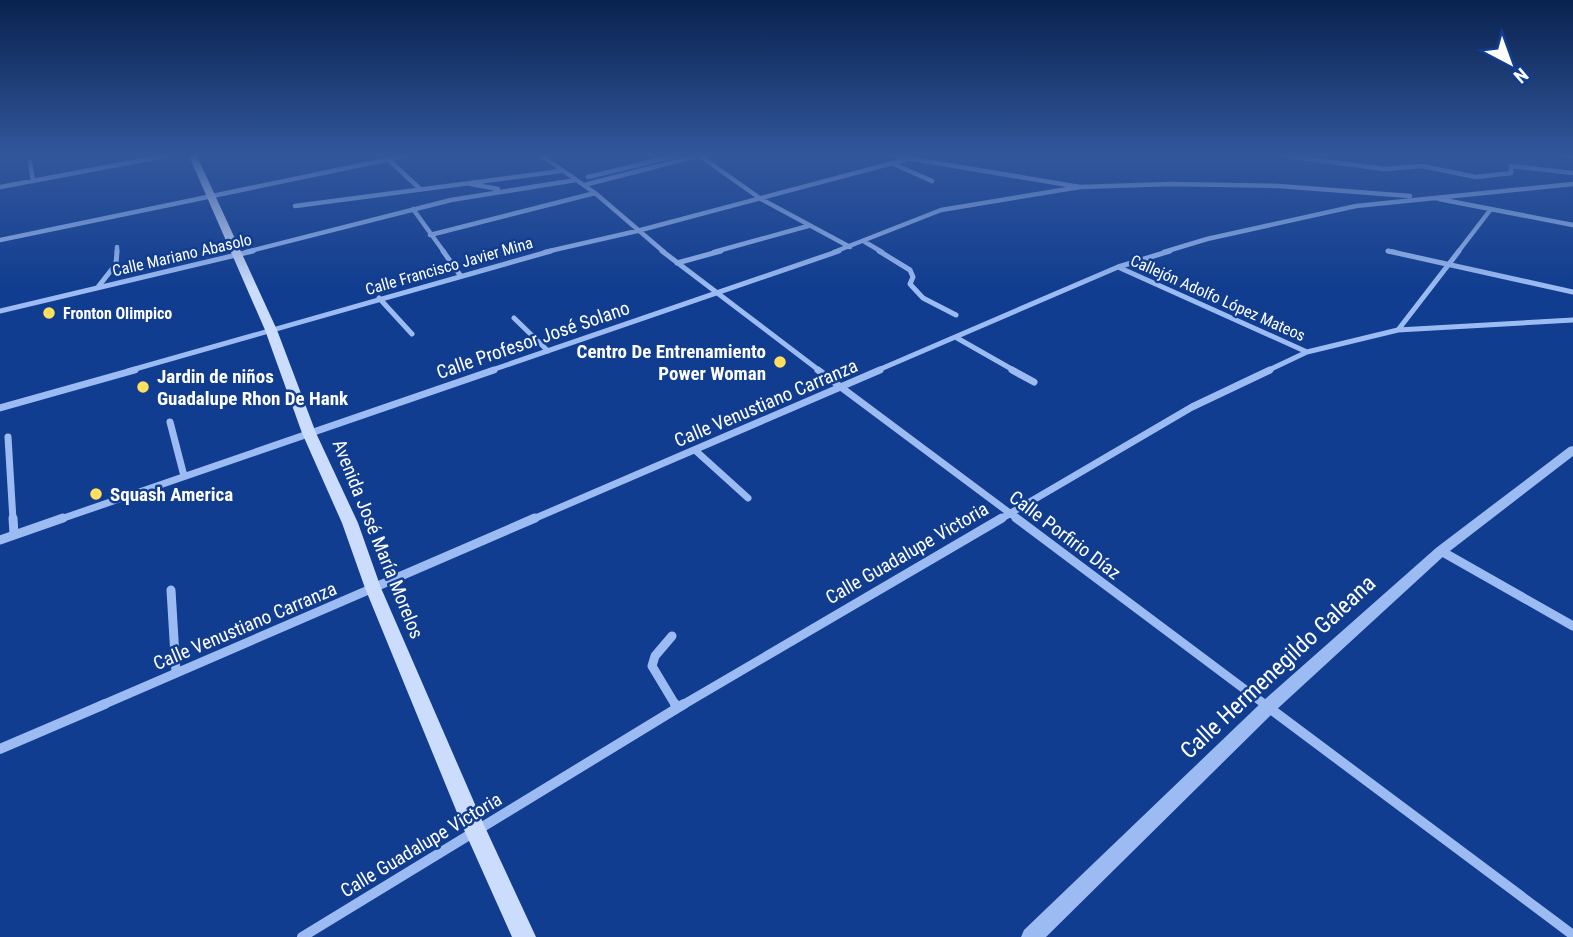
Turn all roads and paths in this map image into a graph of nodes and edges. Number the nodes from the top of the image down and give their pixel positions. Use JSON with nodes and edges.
{"nodes":[{"id":1,"x":193,"y":200,"type":"edge"},
{"id":2,"x":213,"y":200,"type":"edge"},
{"id":3,"x":338,"y":200,"type":"edge"},
{"id":4,"x":460,"y":200,"type":"edge"},
{"id":5,"x":569,"y":200,"type":"edge"},
{"id":6,"x":602,"y":200,"type":"edge"},
{"id":7,"x":758,"y":200,"type":"edge"},
{"id":8,"x":762,"y":200,"type":"edge"},
{"id":9,"x":1003,"y":200,"type":"edge"},
{"id":10,"x":1415,"y":200,"type":"edge"},
{"id":11,"x":1441,"y":200,"type":"edge"},
{"id":12,"x":295,"y":206,"type":"dead end"},
{"id":13,"x":413,"y":209,"type":"junction"},
{"id":14,"x":1492,"y":209,"type":"junction"},
{"id":15,"x":1573,"y":218,"type":"edge"},
{"id":16,"x":1570,"y":224,"type":"edge"},
{"id":17,"x":808,"y":226,"type":"junction"},
{"id":18,"x":637,"y":231,"type":"junction"},
{"id":19,"x":430,"y":235,"type":"junction"},
{"id":20,"x":0,"y":240,"type":"edge"},
{"id":21,"x":865,"y":242,"type":"junction"},
{"id":22,"x":117,"y":247,"type":"dead end"},
{"id":23,"x":850,"y":247,"type":"junction"},
{"id":24,"x":1388,"y":251,"type":"dead end"},
{"id":25,"x":236,"y":255,"type":"junction"},
{"id":26,"x":677,"y":263,"type":"junction"},
{"id":27,"x":1449,"y":264,"type":"junction"},
{"id":28,"x":1118,"y":267,"type":"junction"},
{"id":29,"x":460,"y":275,"type":"junction"},
{"id":30,"x":97,"y":287,"type":"junction"},
{"id":31,"x":1573,"y":292,"type":"edge"},
{"id":32,"x":717,"y":294,"type":"junction"},
{"id":33,"x":379,"y":298,"type":"junction"},
{"id":34,"x":0,"y":310,"type":"edge"},
{"id":35,"x":956,"y":315,"type":"dead end"},
{"id":36,"x":514,"y":318,"type":"dead end"},
{"id":37,"x":1573,"y":320,"type":"edge"},
{"id":38,"x":271,"y":330,"type":"junction"},
{"id":39,"x":1398,"y":330,"type":"junction"},
{"id":40,"x":412,"y":334,"type":"dead end"},
{"id":41,"x":957,"y":338,"type":"junction"},
{"id":42,"x":548,"y":351,"type":"junction"},
{"id":43,"x":1307,"y":352,"type":"junction"},
{"id":44,"x":1034,"y":382,"type":"dead end"},
{"id":45,"x":844,"y":387,"type":"junction"},
{"id":46,"x":0,"y":408,"type":"edge"},
{"id":47,"x":170,"y":422,"type":"dead end"},
{"id":48,"x":309,"y":433,"type":"junction"},
{"id":49,"x":8,"y":437,"type":"dead end"},
{"id":50,"x":1573,"y":450,"type":"edge"},
{"id":51,"x":696,"y":451,"type":"junction"},
{"id":52,"x":184,"y":476,"type":"junction"},
{"id":53,"x":748,"y":498,"type":"dead end"},
{"id":54,"x":1010,"y":514,"type":"junction"},
{"id":55,"x":14,"y":535,"type":"junction"},
{"id":56,"x":0,"y":540,"type":"edge"},
{"id":57,"x":1441,"y":551,"type":"junction"},
{"id":58,"x":373,"y":588,"type":"junction"},
{"id":59,"x":171,"y":590,"type":"dead end"},
{"id":60,"x":1573,"y":626,"type":"edge"},
{"id":61,"x":672,"y":636,"type":"dead end"},
{"id":62,"x":176,"y":673,"type":"junction"},
{"id":63,"x":1269,"y":706,"type":"junction"},
{"id":64,"x":677,"y":708,"type":"junction"},
{"id":65,"x":0,"y":750,"type":"edge"},
{"id":66,"x":476,"y":832,"type":"junction"},
{"id":67,"x":1573,"y":935,"type":"edge"},
{"id":68,"x":302,"y":937,"type":"edge"},
{"id":69,"x":524,"y":937,"type":"edge"},
{"id":70,"x":1031,"y":937,"type":"edge"}],
"edges":[{"from":1,"to":20,"type":"street"},
{"from":2,"to":25,"type":"main road","name":"Avenida José María Morelos"},
{"from":3,"to":12,"type":"street"},
{"from":4,"to":13,"type":"street","name":"Calle Mariano Abasolo"},
{"from":5,"to":19,"type":"street"},
{"from":6,"to":18,"type":"street","name":"Calle Porfirio Díaz"},
{"from":7,"to":18,"type":"street","name":"Calle Francisco Javier Mina"},
{"from":8,"to":17,"type":"street"},
{"from":9,"to":21,"type":"street","name":"Calle Profesor José Solano"},
{"from":10,"to":28,"type":"street","name":"Calle Venustiano Carranza"},
{"from":11,"to":14,"type":"street"},
{"from":13,"to":19,"type":"street"},
{"from":13,"to":25,"type":"street","name":"Calle Mariano Abasolo"},
{"from":14,"to":16,"type":"street"},
{"from":14,"to":27,"type":"street"},
{"from":15,"to":16,"type":"street"},
{"from":17,"to":23,"type":"street"},
{"from":17,"to":26,"type":"street"},
{"from":18,"to":26,"type":"street","name":"Calle Porfirio Díaz"},
{"from":18,"to":29,"type":"street","name":"Calle Francisco Javier Mina"},
{"from":19,"to":29,"type":"street"},
{"from":21,"to":23,"type":"street","name":"Calle Profesor José Solano"},
{"from":21,"to":35,"type":"street"},
{"from":22,"to":30,"type":"street"},
{"from":23,"to":32,"type":"street","name":"Calle Profesor José Solano"},
{"from":24,"to":27,"type":"street"},
{"from":25,"to":30,"type":"street","name":"Calle Mariano Abasolo"},
{"from":25,"to":38,"type":"main road","name":"Avenida José María Morelos"},
{"from":26,"to":32,"type":"street","name":"Calle Porfirio Díaz"},
{"from":27,"to":31,"type":"street"},
{"from":27,"to":39,"type":"street"},
{"from":28,"to":41,"type":"street","name":"Calle Venustiano Carranza"},
{"from":28,"to":43,"type":"street","name":"Callejón Adolfo López Mateos"},
{"from":29,"to":33,"type":"street","name":"Calle Francisco Javier Mina"},
{"from":30,"to":34,"type":"street","name":"Calle Mariano Abasolo"},
{"from":32,"to":42,"type":"street","name":"Calle Profesor José Solano"},
{"from":32,"to":45,"type":"street","name":"Calle Porfirio Díaz"},
{"from":33,"to":38,"type":"street","name":"Calle Francisco Javier Mina"},
{"from":33,"to":40,"type":"street"},
{"from":36,"to":42,"type":"street"},
{"from":37,"to":39,"type":"street","name":"Calle Guadalupe Victoria"},
{"from":38,"to":46,"type":"street","name":"Calle Francisco Javier Mina"},
{"from":38,"to":48,"type":"main road","name":"Avenida José María Morelos"},
{"from":39,"to":43,"type":"street","name":"Calle Guadalupe Victoria"},
{"from":41,"to":44,"type":"street"},
{"from":41,"to":45,"type":"street","name":"Calle Venustiano Carranza"},
{"from":42,"to":48,"type":"street","name":"Calle Profesor José Solano"},
{"from":43,"to":54,"type":"street","name":"Calle Guadalupe Victoria"},
{"from":45,"to":51,"type":"street","name":"Calle Venustiano Carranza"},
{"from":45,"to":54,"type":"street","name":"Calle Porfirio Díaz"},
{"from":47,"to":52,"type":"street"},
{"from":48,"to":52,"type":"street","name":"Calle Profesor José Solano"},
{"from":48,"to":58,"type":"main road","name":"Avenida José María Morelos"},
{"from":49,"to":55,"type":"street"},
{"from":50,"to":57,"type":"street","name":"Calle Hermenegildo Galeana"},
{"from":51,"to":53,"type":"street"},
{"from":51,"to":58,"type":"street","name":"Calle Venustiano Carranza"},
{"from":52,"to":55,"type":"street","name":"Calle Profesor José Solano"},
{"from":54,"to":63,"type":"street","name":"Calle Porfirio Díaz"},
{"from":54,"to":64,"type":"street","name":"Calle Guadalupe Victoria"},
{"from":55,"to":56,"type":"street","name":"Calle Profesor José Solano"},
{"from":57,"to":60,"type":"street"},
{"from":57,"to":63,"type":"street","name":"Calle Hermenegildo Galeana"},
{"from":58,"to":62,"type":"street","name":"Calle Venustiano Carranza"},
{"from":58,"to":66,"type":"main road","name":"Avenida José María Morelos"},
{"from":59,"to":62,"type":"street"},
{"from":61,"to":64,"type":"street"},
{"from":62,"to":65,"type":"street","name":"Calle Venustiano Carranza"},
{"from":63,"to":67,"type":"street","name":"Calle Porfirio Díaz"},
{"from":63,"to":70,"type":"street","name":"Calle Hermenegildo Galeana"},
{"from":64,"to":66,"type":"street","name":"Calle Guadalupe Victoria"},
{"from":66,"to":68,"type":"street","name":"Calle Guadalupe Victoria"},
{"from":66,"to":69,"type":"main road","name":"Avenida José María Morelos"}]}
